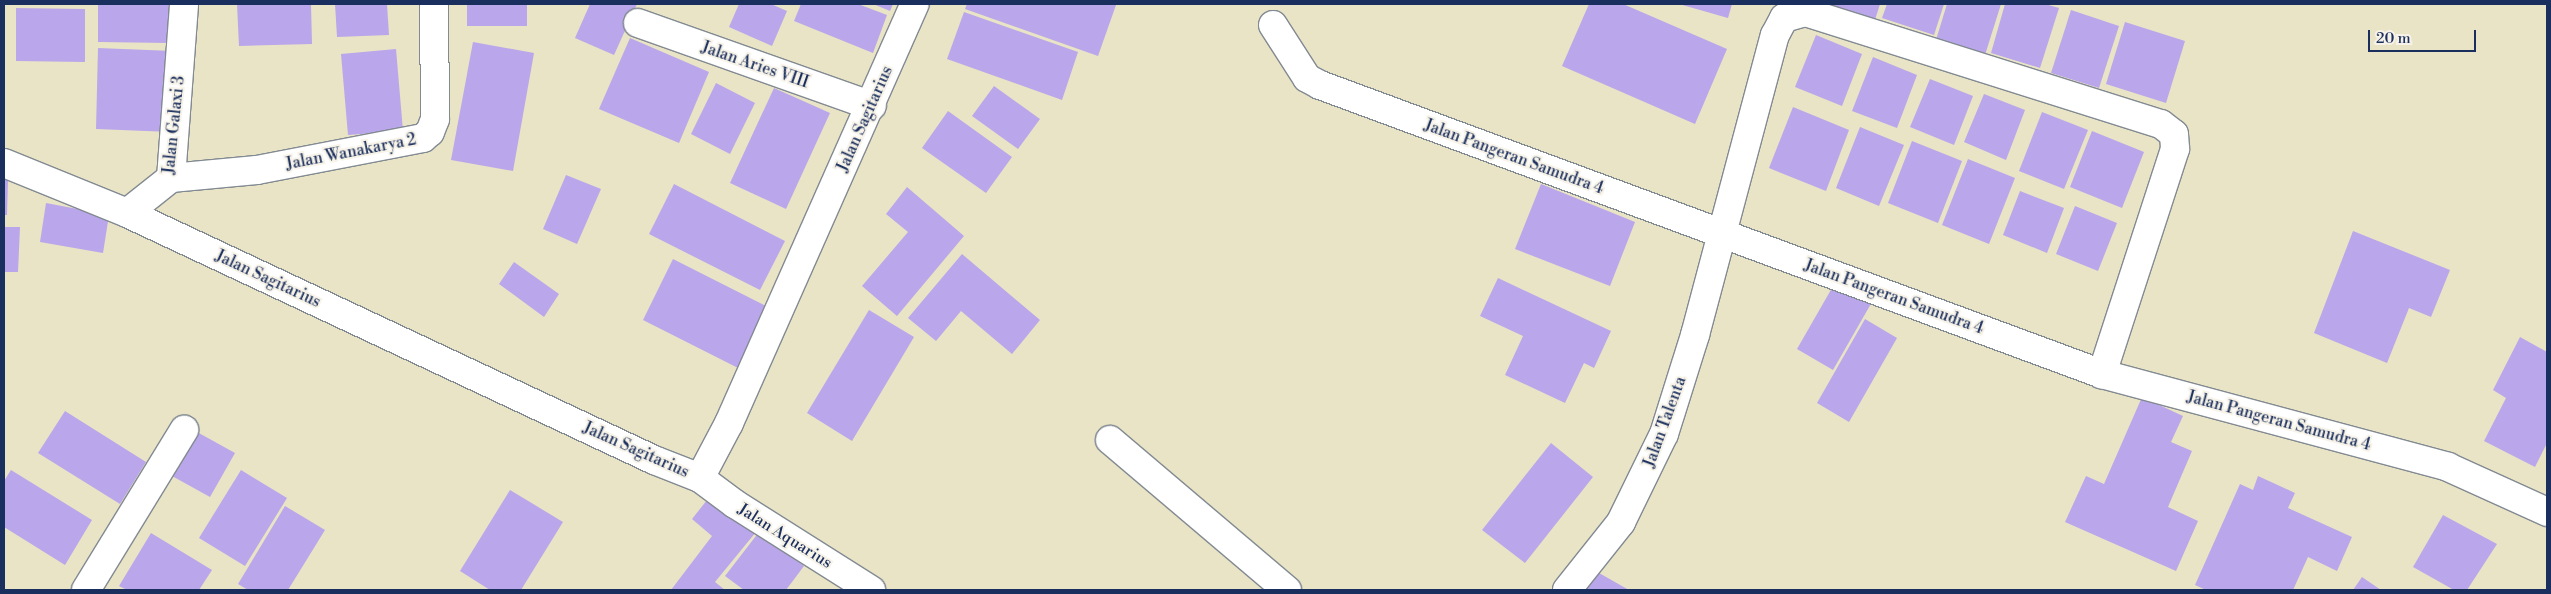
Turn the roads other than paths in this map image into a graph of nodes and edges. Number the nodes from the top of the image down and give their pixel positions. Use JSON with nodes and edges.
{"nodes":[{"id":1,"x":184,"y":4,"type":"edge"},
{"id":2,"x":434,"y":4,"type":"edge"},
{"id":3,"x":915,"y":4,"type":"edge"},
{"id":4,"x":638,"y":24,"type":"dead end"},
{"id":5,"x":1273,"y":25,"type":"dead end"},
{"id":6,"x":872,"y":106,"type":"junction"},
{"id":7,"x":4,"y":163,"type":"edge"},
{"id":8,"x":172,"y":178,"type":"junction"},
{"id":9,"x":127,"y":213,"type":"junction"},
{"id":10,"x":1722,"y":233,"type":"junction"},
{"id":11,"x":2102,"y":374,"type":"junction"},
{"id":12,"x":184,"y":430,"type":"dead end"},
{"id":13,"x":1110,"y":440,"type":"dead end"},
{"id":14,"x":700,"y":478,"type":"junction"},
{"id":15,"x":2547,"y":512,"type":"edge"},
{"id":16,"x":86,"y":590,"type":"edge"},
{"id":17,"x":871,"y":590,"type":"edge"},
{"id":18,"x":1287,"y":590,"type":"edge"},
{"id":19,"x":1567,"y":590,"type":"edge"}],
"edges":[{"from":1,"to":8,"type":"street","name":"Jalan Galaxi 3"},
{"from":2,"to":8,"type":"street","name":"Jalan Wanakarya 2"},
{"from":3,"to":6,"type":"street","name":"Jalan Sagitarius"},
{"from":4,"to":6,"type":"street","name":"Jalan Aries VIII"},
{"from":5,"to":10,"type":"street","name":"Jalan Pangeran Samudra 4"},
{"from":6,"to":14,"type":"street","name":"Jalan Sagitarius"},
{"from":7,"to":9,"type":"street"},
{"from":8,"to":9,"type":"street","name":"Jalan Galaxi 3"},
{"from":9,"to":14,"type":"street","name":"Jalan Sagitarius"},
{"from":10,"to":11,"type":"street","name":"Jalan Pangeran Samudra 4"},
{"from":10,"to":11,"type":"street","name":"Jalan Talenta"},
{"from":10,"to":19,"type":"street","name":"Jalan Talenta"},
{"from":11,"to":15,"type":"street","name":"Jalan Pangeran Samudra 4"},
{"from":12,"to":16,"type":"street"},
{"from":13,"to":18,"type":"street"},
{"from":14,"to":17,"type":"street","name":"Jalan Aquarius"}]}
